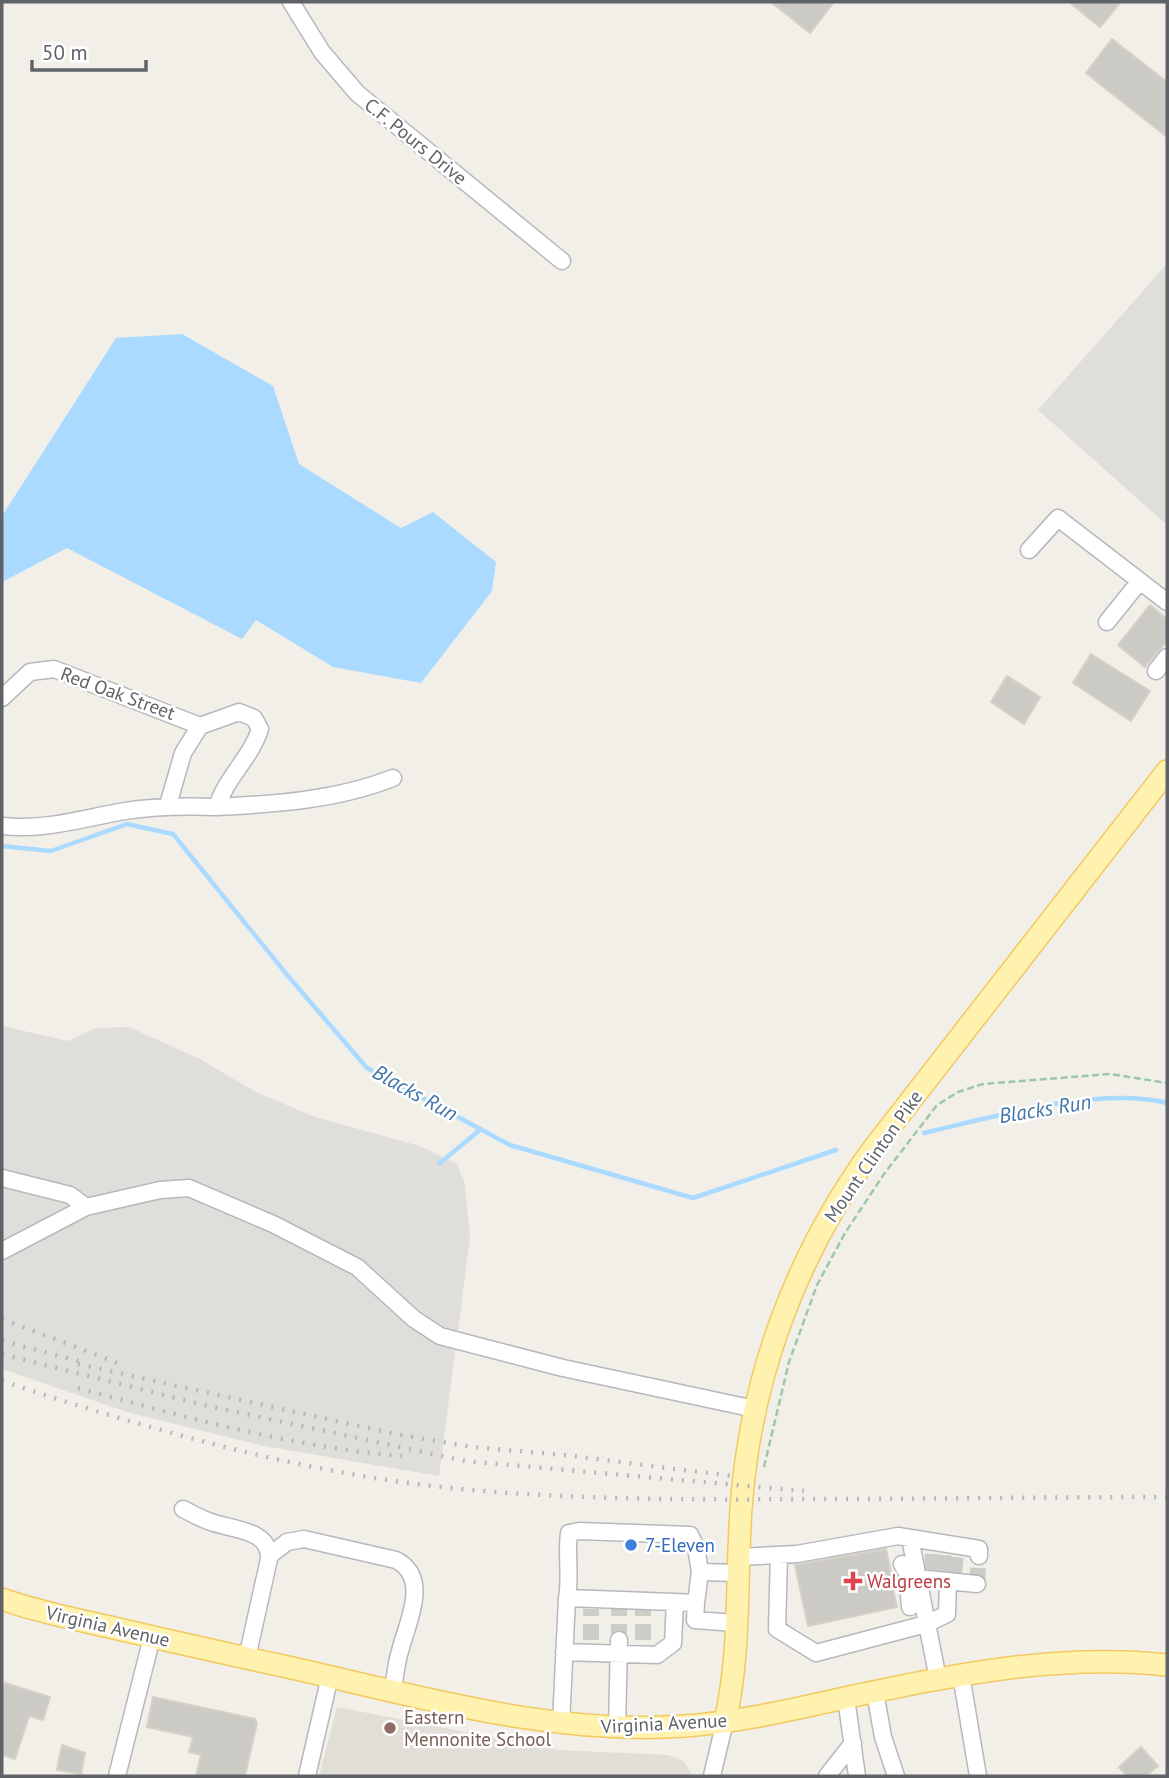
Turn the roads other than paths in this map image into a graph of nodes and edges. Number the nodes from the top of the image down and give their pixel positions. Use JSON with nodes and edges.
{"nodes":[{"id":1,"x":291,"y":2,"type":"edge"},
{"id":2,"x":562,"y":261,"type":"dead end"},
{"id":3,"x":1028,"y":550,"type":"dead end"},
{"id":4,"x":1140,"y":581,"type":"junction"},
{"id":5,"x":1167,"y":602,"type":"edge"},
{"id":6,"x":1107,"y":622,"type":"dead end"},
{"id":7,"x":1167,"y":657,"type":"edge"},
{"id":8,"x":1156,"y":671,"type":"dead end"},
{"id":9,"x":2,"y":698,"type":"edge"},
{"id":10,"x":200,"y":726,"type":"junction"},
{"id":11,"x":1167,"y":771,"type":"edge"},
{"id":12,"x":393,"y":778,"type":"dead end"},
{"id":13,"x":169,"y":805,"type":"junction"},
{"id":14,"x":217,"y":807,"type":"junction"},
{"id":15,"x":2,"y":826,"type":"edge"},
{"id":16,"x":2,"y":1178,"type":"edge"},
{"id":17,"x":86,"y":1207,"type":"junction"},
{"id":18,"x":2,"y":1251,"type":"edge"},
{"id":19,"x":755,"y":1409,"type":"junction"},
{"id":20,"x":183,"y":1509,"type":"dead end"},
{"id":21,"x":904,"y":1537,"type":"junction"},
{"id":22,"x":954,"y":1550,"type":"dead end"},
{"id":23,"x":779,"y":1555,"type":"junction"},
{"id":24,"x":269,"y":1556,"type":"junction"},
{"id":25,"x":738,"y":1565,"type":"junction"},
{"id":26,"x":700,"y":1572,"type":"junction"},
{"id":27,"x":938,"y":1578,"type":"junction"},
{"id":28,"x":567,"y":1598,"type":"junction"},
{"id":29,"x":2,"y":1599,"type":"edge"},
{"id":30,"x":675,"y":1602,"type":"junction"},
{"id":31,"x":696,"y":1603,"type":"junction"},
{"id":32,"x":910,"y":1607,"type":"junction"},
{"id":33,"x":926,"y":1621,"type":"junction"},
{"id":34,"x":735,"y":1623,"type":"junction"},
{"id":35,"x":152,"y":1637,"type":"junction"},
{"id":36,"x":618,"y":1647,"type":"junction"},
{"id":37,"x":564,"y":1652,"type":"junction"},
{"id":38,"x":247,"y":1658,"type":"junction"},
{"id":39,"x":1167,"y":1665,"type":"edge"},
{"id":40,"x":961,"y":1675,"type":"junction"},
{"id":41,"x":330,"y":1676,"type":"junction"},
{"id":42,"x":938,"y":1679,"type":"junction"},
{"id":43,"x":393,"y":1690,"type":"junction"},
{"id":44,"x":875,"y":1692,"type":"junction"},
{"id":45,"x":846,"y":1698,"type":"junction"},
{"id":46,"x":724,"y":1721,"type":"junction"},
{"id":47,"x":561,"y":1724,"type":"junction"},
{"id":48,"x":617,"y":1727,"type":"junction"},
{"id":49,"x":853,"y":1743,"type":"junction"},
{"id":50,"x":117,"y":1776,"type":"edge"},
{"id":51,"x":307,"y":1776,"type":"edge"},
{"id":52,"x":712,"y":1776,"type":"edge"},
{"id":53,"x":827,"y":1776,"type":"edge"},
{"id":54,"x":857,"y":1776,"type":"edge"},
{"id":55,"x":896,"y":1776,"type":"edge"},
{"id":56,"x":978,"y":1776,"type":"edge"}],
"edges":[{"from":1,"to":2,"type":"street","name":"C.F. Pours Drive"},
{"from":3,"to":4,"type":"street"},
{"from":4,"to":5,"type":"street"},
{"from":4,"to":6,"type":"street"},
{"from":7,"to":8,"type":"street"},
{"from":9,"to":10,"type":"street","name":"Red Oak Street"},
{"from":10,"to":13,"type":"street","name":"Red Oak Street"},
{"from":10,"to":14,"type":"street","name":"Red Oak Street"},
{"from":11,"to":19,"type":"main road","name":"Mount Clinton Pike"},
{"from":12,"to":14,"type":"street"},
{"from":13,"to":14,"type":"street"},
{"from":13,"to":15,"type":"street"},
{"from":16,"to":17,"type":"street"},
{"from":17,"to":18,"type":"street"},
{"from":17,"to":19,"type":"street"},
{"from":19,"to":25,"type":"main road","name":"Mount Clinton Pike"},
{"from":20,"to":24,"type":"street"},
{"from":21,"to":22,"type":"street"},
{"from":21,"to":23,"type":"street"},
{"from":21,"to":27,"type":"street"},
{"from":23,"to":25,"type":"street"},
{"from":23,"to":33,"type":"street"},
{"from":24,"to":38,"type":"street"},
{"from":24,"to":43,"type":"street"},
{"from":25,"to":26,"type":"street"},
{"from":25,"to":34,"type":"main road","name":"Mount Clinton Pike"},
{"from":26,"to":28,"type":"street"},
{"from":26,"to":31,"type":"street"},
{"from":27,"to":32,"type":"street"},
{"from":27,"to":32,"type":"street"},
{"from":27,"to":33,"type":"street"},
{"from":27,"to":33,"type":"street"},
{"from":28,"to":30,"type":"street"},
{"from":28,"to":37,"type":"street"},
{"from":29,"to":35,"type":"main road","name":"Virginia Avenue"},
{"from":30,"to":31,"type":"street"},
{"from":30,"to":36,"type":"street"},
{"from":31,"to":34,"type":"street"},
{"from":32,"to":33,"type":"street"},
{"from":33,"to":42,"type":"street"},
{"from":34,"to":46,"type":"main road","name":"Mount Clinton Pike"},
{"from":35,"to":38,"type":"main road","name":"Virginia Avenue"},
{"from":35,"to":50,"type":"street"},
{"from":36,"to":37,"type":"street"},
{"from":36,"to":48,"type":"street"},
{"from":37,"to":47,"type":"street"},
{"from":38,"to":41,"type":"main road","name":"Virginia Avenue"},
{"from":39,"to":40,"type":"main road","name":"Virginia Avenue"},
{"from":40,"to":42,"type":"main road","name":"Virginia Avenue"},
{"from":40,"to":56,"type":"street"},
{"from":41,"to":43,"type":"main road","name":"Virginia Avenue"},
{"from":41,"to":51,"type":"street"},
{"from":42,"to":44,"type":"main road","name":"Virginia Avenue"},
{"from":43,"to":47,"type":"main road","name":"Virginia Avenue"},
{"from":44,"to":45,"type":"main road","name":"Virginia Avenue"},
{"from":44,"to":55,"type":"street"},
{"from":45,"to":46,"type":"main road","name":"Virginia Avenue"},
{"from":45,"to":49,"type":"street"},
{"from":46,"to":48,"type":"main road","name":"Virginia Avenue"},
{"from":46,"to":52,"type":"street","name":"Mount Clinton Pike"},
{"from":47,"to":48,"type":"main road","name":"Virginia Avenue"},
{"from":49,"to":53,"type":"street"},
{"from":49,"to":54,"type":"street"}]}
